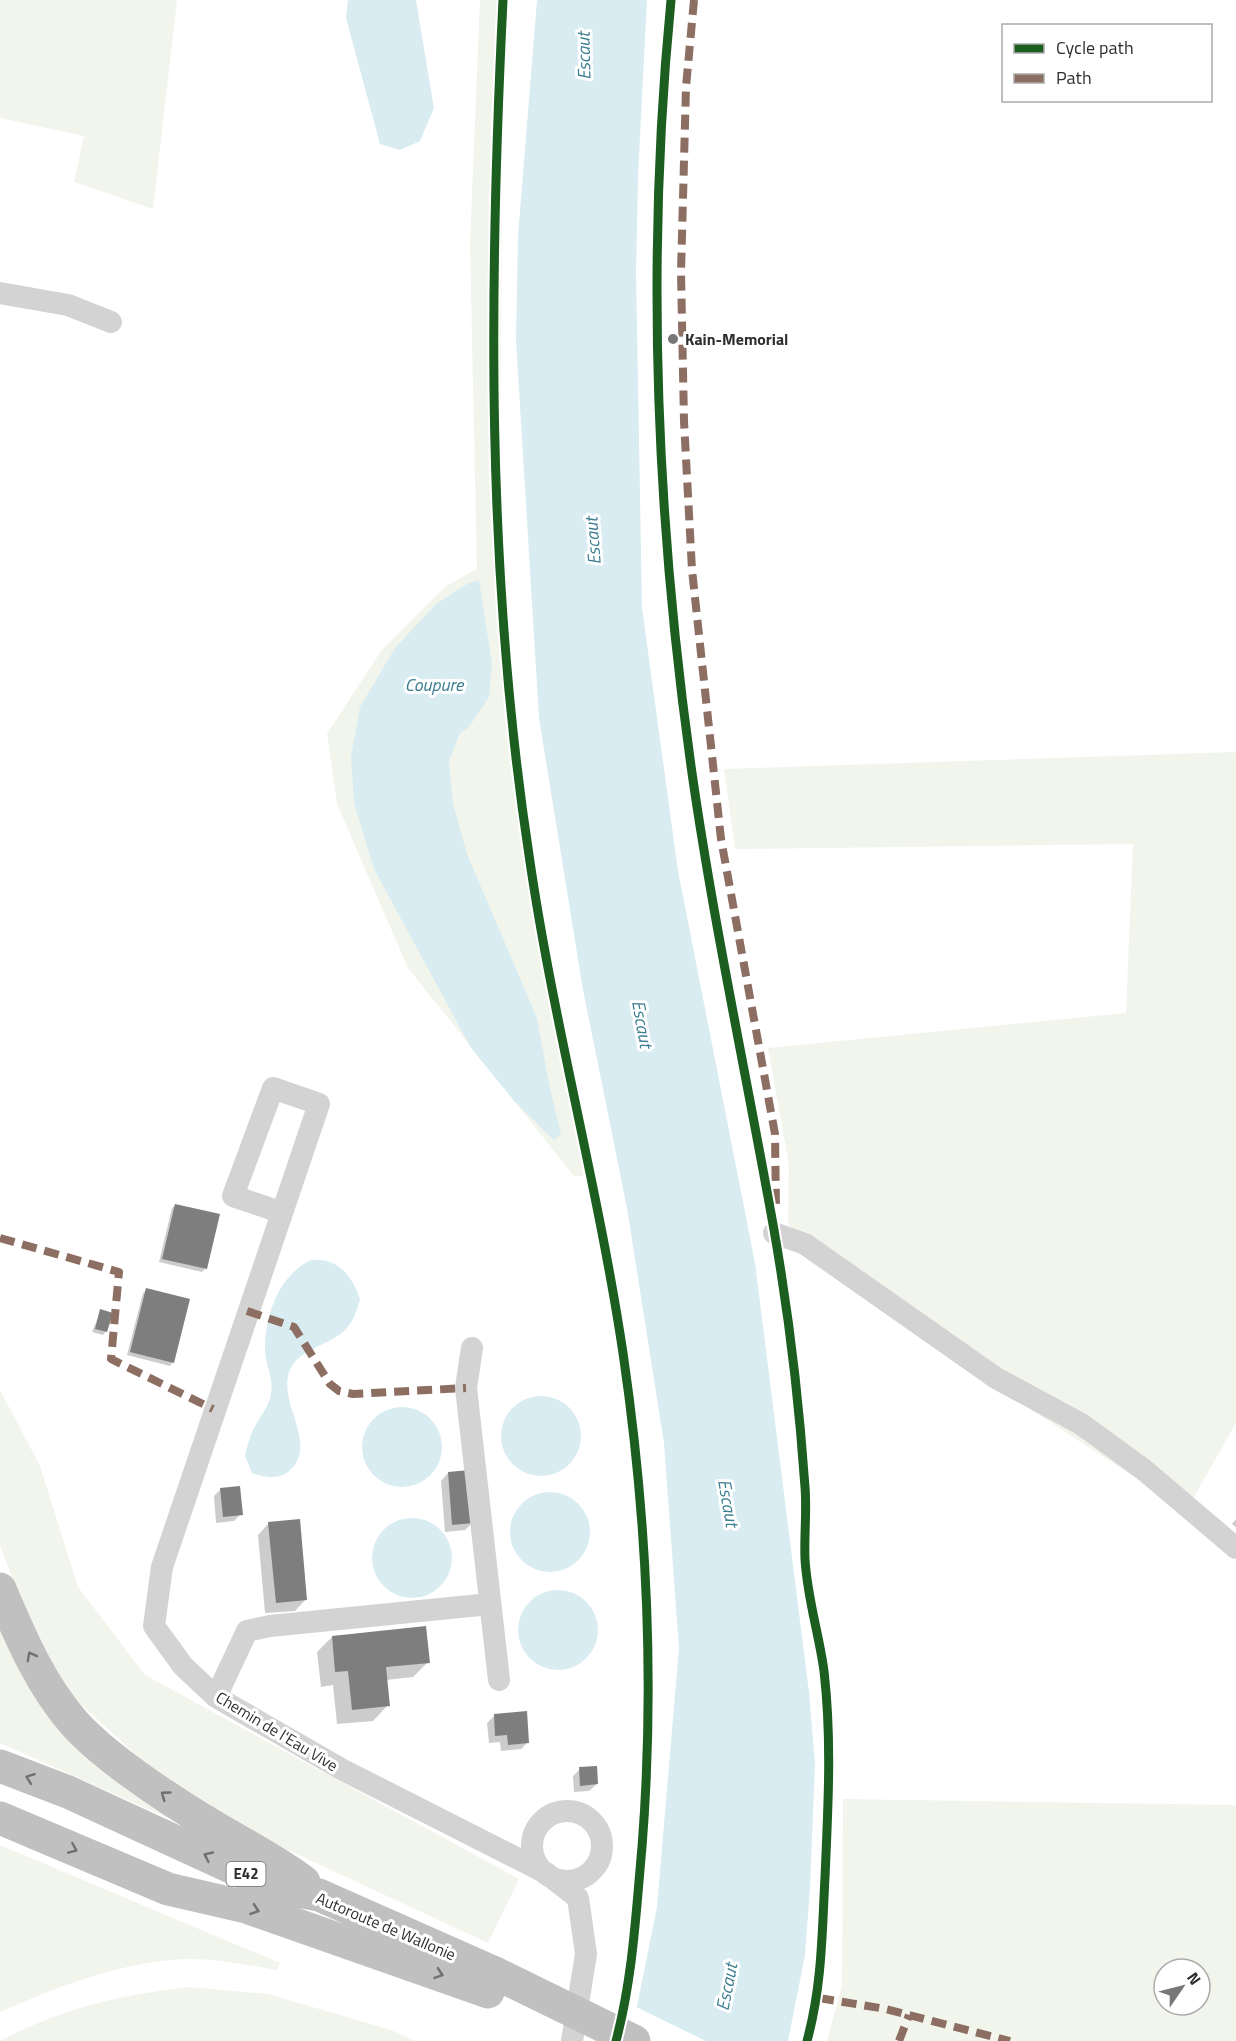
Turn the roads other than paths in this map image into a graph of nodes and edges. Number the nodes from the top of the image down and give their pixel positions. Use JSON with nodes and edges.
{"nodes":[{"id":1,"x":0,"y":293,"type":"edge"},
{"id":2,"x":111,"y":322,"type":"dead end"},
{"id":3,"x":280,"y":1212,"type":"junction"},
{"id":4,"x":774,"y":1233,"type":"dead end"},
{"id":5,"x":472,"y":1348,"type":"dead end"},
{"id":6,"x":1236,"y":1548,"type":"edge"},
{"id":7,"x":0,"y":1589,"type":"edge"},
{"id":8,"x":490,"y":1605,"type":"junction"},
{"id":9,"x":499,"y":1680,"type":"dead end"},
{"id":10,"x":216,"y":1697,"type":"junction"},
{"id":11,"x":0,"y":1766,"type":"edge"},
{"id":12,"x":0,"y":1818,"type":"edge"},
{"id":13,"x":319,"y":1895,"type":"junction"},
{"id":14,"x":491,"y":1982,"type":"junction"},
{"id":15,"x":572,"y":2041,"type":"edge"},
{"id":16,"x":591,"y":2041,"type":"edge"},
{"id":17,"x":634,"y":2041,"type":"edge"}],
"edges":[{"from":1,"to":2,"type":"street"},
{"from":3,"to":3,"type":"street","name":"Chemin de l'Eau Vive"},
{"from":3,"to":10,"type":"street","name":"Chemin de l'Eau Vive"},
{"from":4,"to":6,"type":"street"},
{"from":5,"to":8,"type":"street"},
{"from":13,"to":7,"type":"highway","one_way":true},
{"from":8,"to":9,"type":"street"},
{"from":8,"to":10,"type":"street"},
{"from":10,"to":15,"type":"street","name":"Chemin de l'Eau Vive"},
{"from":13,"to":11,"type":"highway","name":"Autoroute de Wallonie","number":"E42","one_way":true},
{"from":12,"to":14,"type":"highway","name":"Autoroute de Wallonie","number":"E42","one_way":true},
{"from":13,"to":14,"type":"highway","name":"Autoroute de Wallonie","number":"E42"},
{"from":14,"to":16,"type":"highway","name":"Autoroute de Wallonie","number":"E42"},
{"from":14,"to":17,"type":"highway","name":"Autoroute de Wallonie","number":"E42","bridge":true}]}
